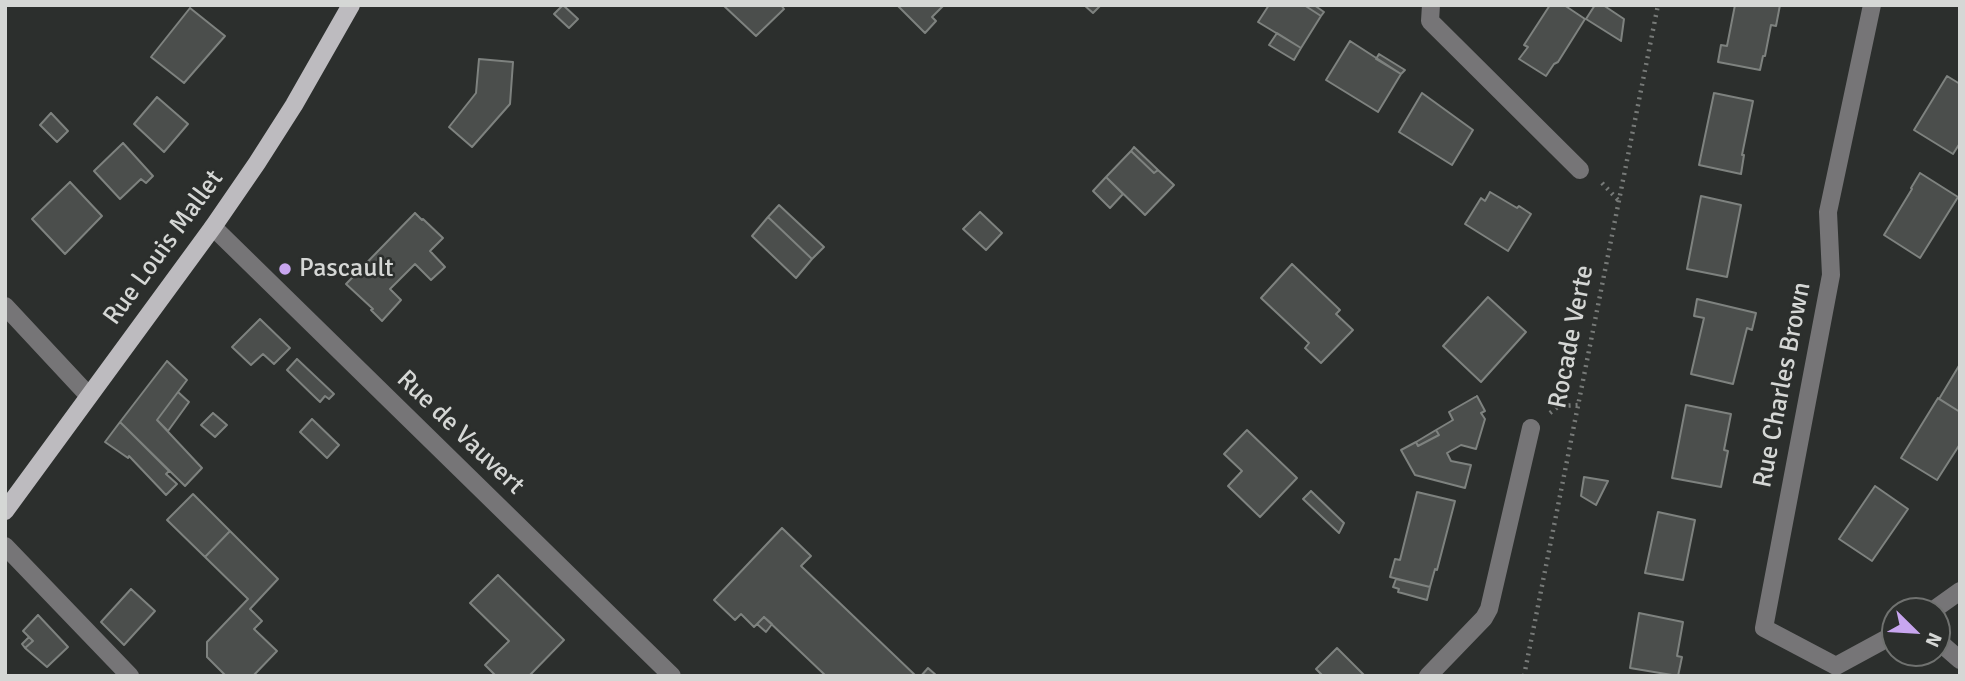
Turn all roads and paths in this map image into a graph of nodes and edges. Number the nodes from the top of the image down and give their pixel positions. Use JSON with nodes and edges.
{"nodes":[{"id":1,"x":351,"y":5,"type":"edge"},
{"id":2,"x":1431,"y":5,"type":"edge"},
{"id":3,"x":1658,"y":5,"type":"edge"},
{"id":4,"x":1872,"y":5,"type":"edge"},
{"id":5,"x":1580,"y":170,"type":"dead end"},
{"id":6,"x":213,"y":227,"type":"junction"},
{"id":7,"x":5,"y":306,"type":"edge"},
{"id":8,"x":89,"y":396,"type":"junction"},
{"id":9,"x":1531,"y":428,"type":"dead end"},
{"id":10,"x":5,"y":511,"type":"edge"},
{"id":11,"x":5,"y":546,"type":"edge"},
{"id":12,"x":1881,"y":642,"type":"edge"},
{"id":13,"x":131,"y":676,"type":"edge"},
{"id":14,"x":672,"y":676,"type":"edge"},
{"id":15,"x":1428,"y":676,"type":"edge"},
{"id":16,"x":1524,"y":676,"type":"edge"}],
"edges":[{"from":1,"to":6,"type":"main road","name":"Rue Louis Mallet"},
{"from":2,"to":5,"type":"street"},
{"from":3,"to":16,"type":"path","name":"Rocade Verte"},
{"from":4,"to":12,"type":"street","name":"Rue Charles Brown"},
{"from":6,"to":8,"type":"main road","name":"Rue Louis Mallet"},
{"from":6,"to":14,"type":"street","name":"Rue de Vauvert"},
{"from":7,"to":8,"type":"street"},
{"from":8,"to":10,"type":"main road","name":"Rue Louis Mallet"},
{"from":9,"to":15,"type":"street"},
{"from":11,"to":13,"type":"street"}]}
